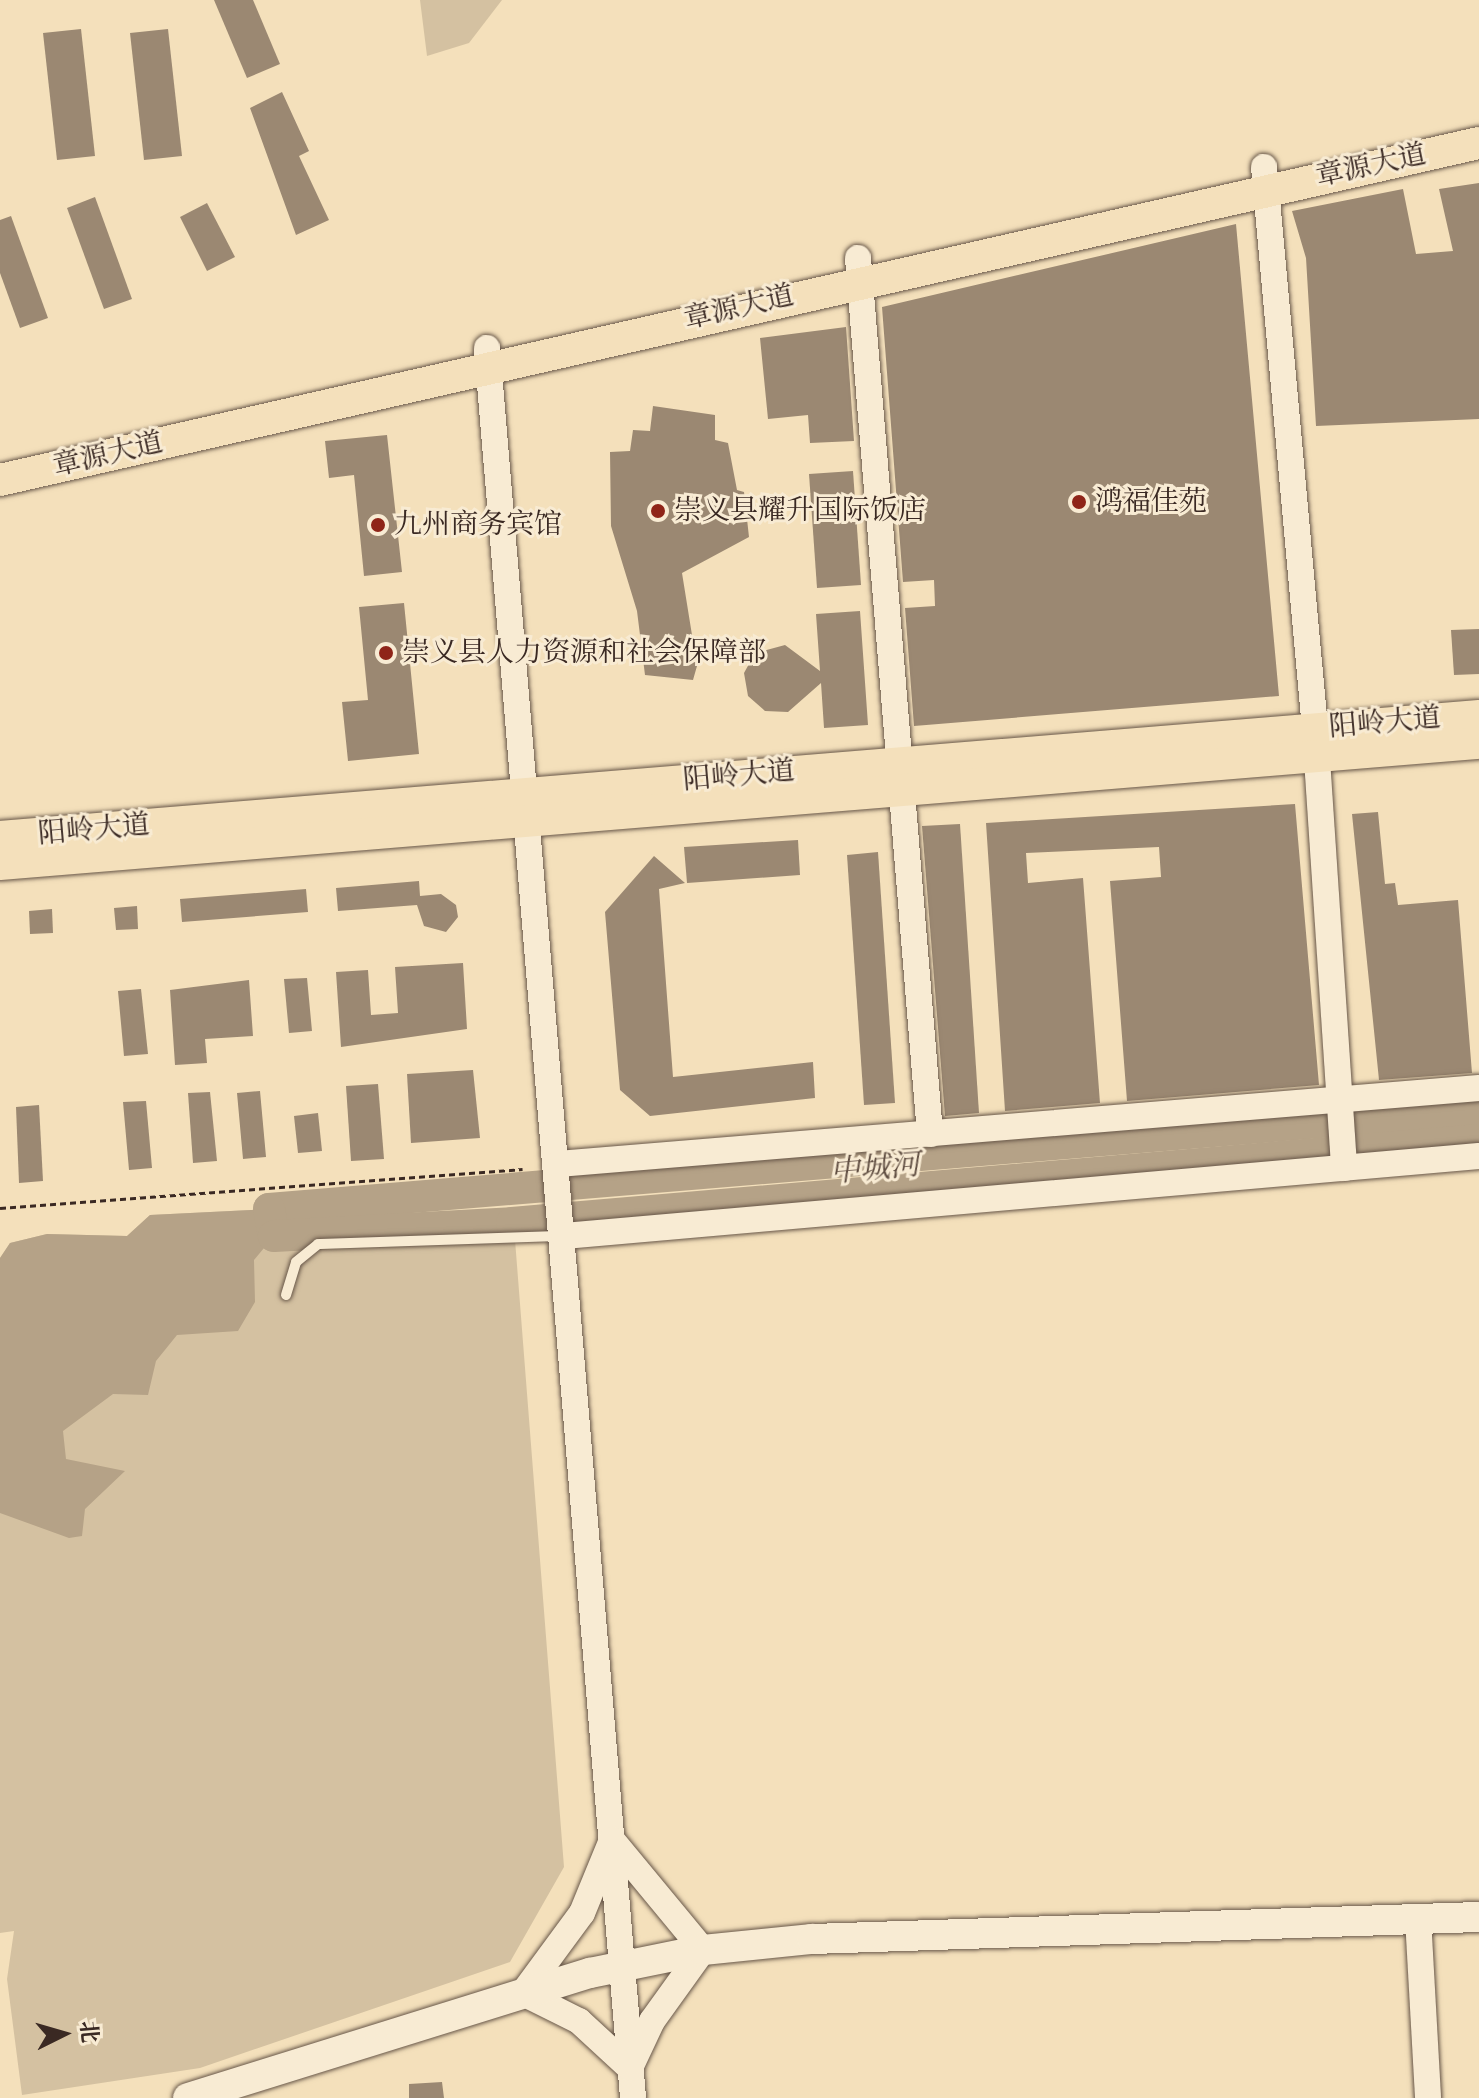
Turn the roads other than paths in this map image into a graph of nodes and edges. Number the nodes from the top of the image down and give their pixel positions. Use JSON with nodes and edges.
{"nodes":[{"id":1,"x":1479,"y":120,"type":"edge"},
{"id":2,"x":1479,"y":143,"type":"edge"},
{"id":3,"x":1266,"y":178,"type":"junction"},
{"id":4,"x":860,"y":268,"type":"junction"},
{"id":5,"x":488,"y":358,"type":"junction"},
{"id":6,"x":0,"y":457,"type":"edge"},
{"id":7,"x":0,"y":480,"type":"edge"},
{"id":8,"x":1479,"y":716,"type":"edge"},
{"id":9,"x":1316,"y":742,"type":"junction"},
{"id":10,"x":1479,"y":743,"type":"edge"},
{"id":11,"x":897,"y":777,"type":"junction"},
{"id":12,"x":525,"y":807,"type":"junction"},
{"id":13,"x":0,"y":837,"type":"edge"},
{"id":14,"x":0,"y":864,"type":"edge"},
{"id":15,"x":1479,"y":1088,"type":"edge"},
{"id":16,"x":1340,"y":1107,"type":"junction"},
{"id":17,"x":930,"y":1134,"type":"junction"},
{"id":18,"x":1479,"y":1156,"type":"edge"},
{"id":19,"x":1343,"y":1161,"type":"junction"},
{"id":20,"x":558,"y":1171,"type":"junction"},
{"id":21,"x":564,"y":1229,"type":"junction"},
{"id":22,"x":286,"y":1295,"type":"dead end"},
{"id":23,"x":612,"y":1840,"type":"junction"},
{"id":24,"x":1479,"y":1917,"type":"edge"},
{"id":25,"x":1418,"y":1918,"type":"junction"},
{"id":26,"x":703,"y":1950,"type":"junction"},
{"id":27,"x":621,"y":1967,"type":"junction"},
{"id":28,"x":523,"y":1993,"type":"junction"},
{"id":29,"x":630,"y":2068,"type":"junction"},
{"id":30,"x":188,"y":2098,"type":"edge"},
{"id":31,"x":633,"y":2098,"type":"edge"},
{"id":32,"x":1428,"y":2098,"type":"edge"}],
"edges":[{"from":1,"to":3,"type":"main road","name":"章源大道"},
{"from":2,"to":3,"type":"main road","name":"章源大道"},
{"from":3,"to":4,"type":"main road","name":"章源大道"},
{"from":3,"to":9,"type":"street"},
{"from":4,"to":5,"type":"main road","name":"章源大道"},
{"from":4,"to":11,"type":"street"},
{"from":5,"to":6,"type":"main road","name":"章源大道"},
{"from":5,"to":7,"type":"main road","name":"章源大道"},
{"from":5,"to":12,"type":"street"},
{"from":8,"to":9,"type":"main road","name":"阳岭大道"},
{"from":9,"to":10,"type":"main road","name":"阳岭大道"},
{"from":9,"to":11,"type":"main road","name":"阳岭大道"},
{"from":9,"to":16,"type":"street"},
{"from":11,"to":12,"type":"main road","name":"阳岭大道"},
{"from":11,"to":17,"type":"street"},
{"from":12,"to":13,"type":"main road","name":"阳岭大道"},
{"from":12,"to":14,"type":"main road","name":"阳岭大道"},
{"from":12,"to":20,"type":"street"},
{"from":15,"to":16,"type":"street"},
{"from":16,"to":17,"type":"street"},
{"from":16,"to":19,"type":"street"},
{"from":17,"to":20,"type":"street"},
{"from":18,"to":19,"type":"street"},
{"from":19,"to":21,"type":"street"},
{"from":20,"to":21,"type":"street"},
{"from":21,"to":22,"type":"lane"},
{"from":21,"to":23,"type":"street"},
{"from":23,"to":26,"type":"street"},
{"from":23,"to":27,"type":"street"},
{"from":23,"to":28,"type":"street"},
{"from":24,"to":25,"type":"main road"},
{"from":25,"to":26,"type":"main road"},
{"from":25,"to":32,"type":"street"},
{"from":26,"to":27,"type":"main road"},
{"from":26,"to":29,"type":"street"},
{"from":27,"to":28,"type":"main road"},
{"from":27,"to":29,"type":"street"},
{"from":28,"to":29,"type":"street"},
{"from":28,"to":30,"type":"main road"},
{"from":29,"to":31,"type":"street"}]}
